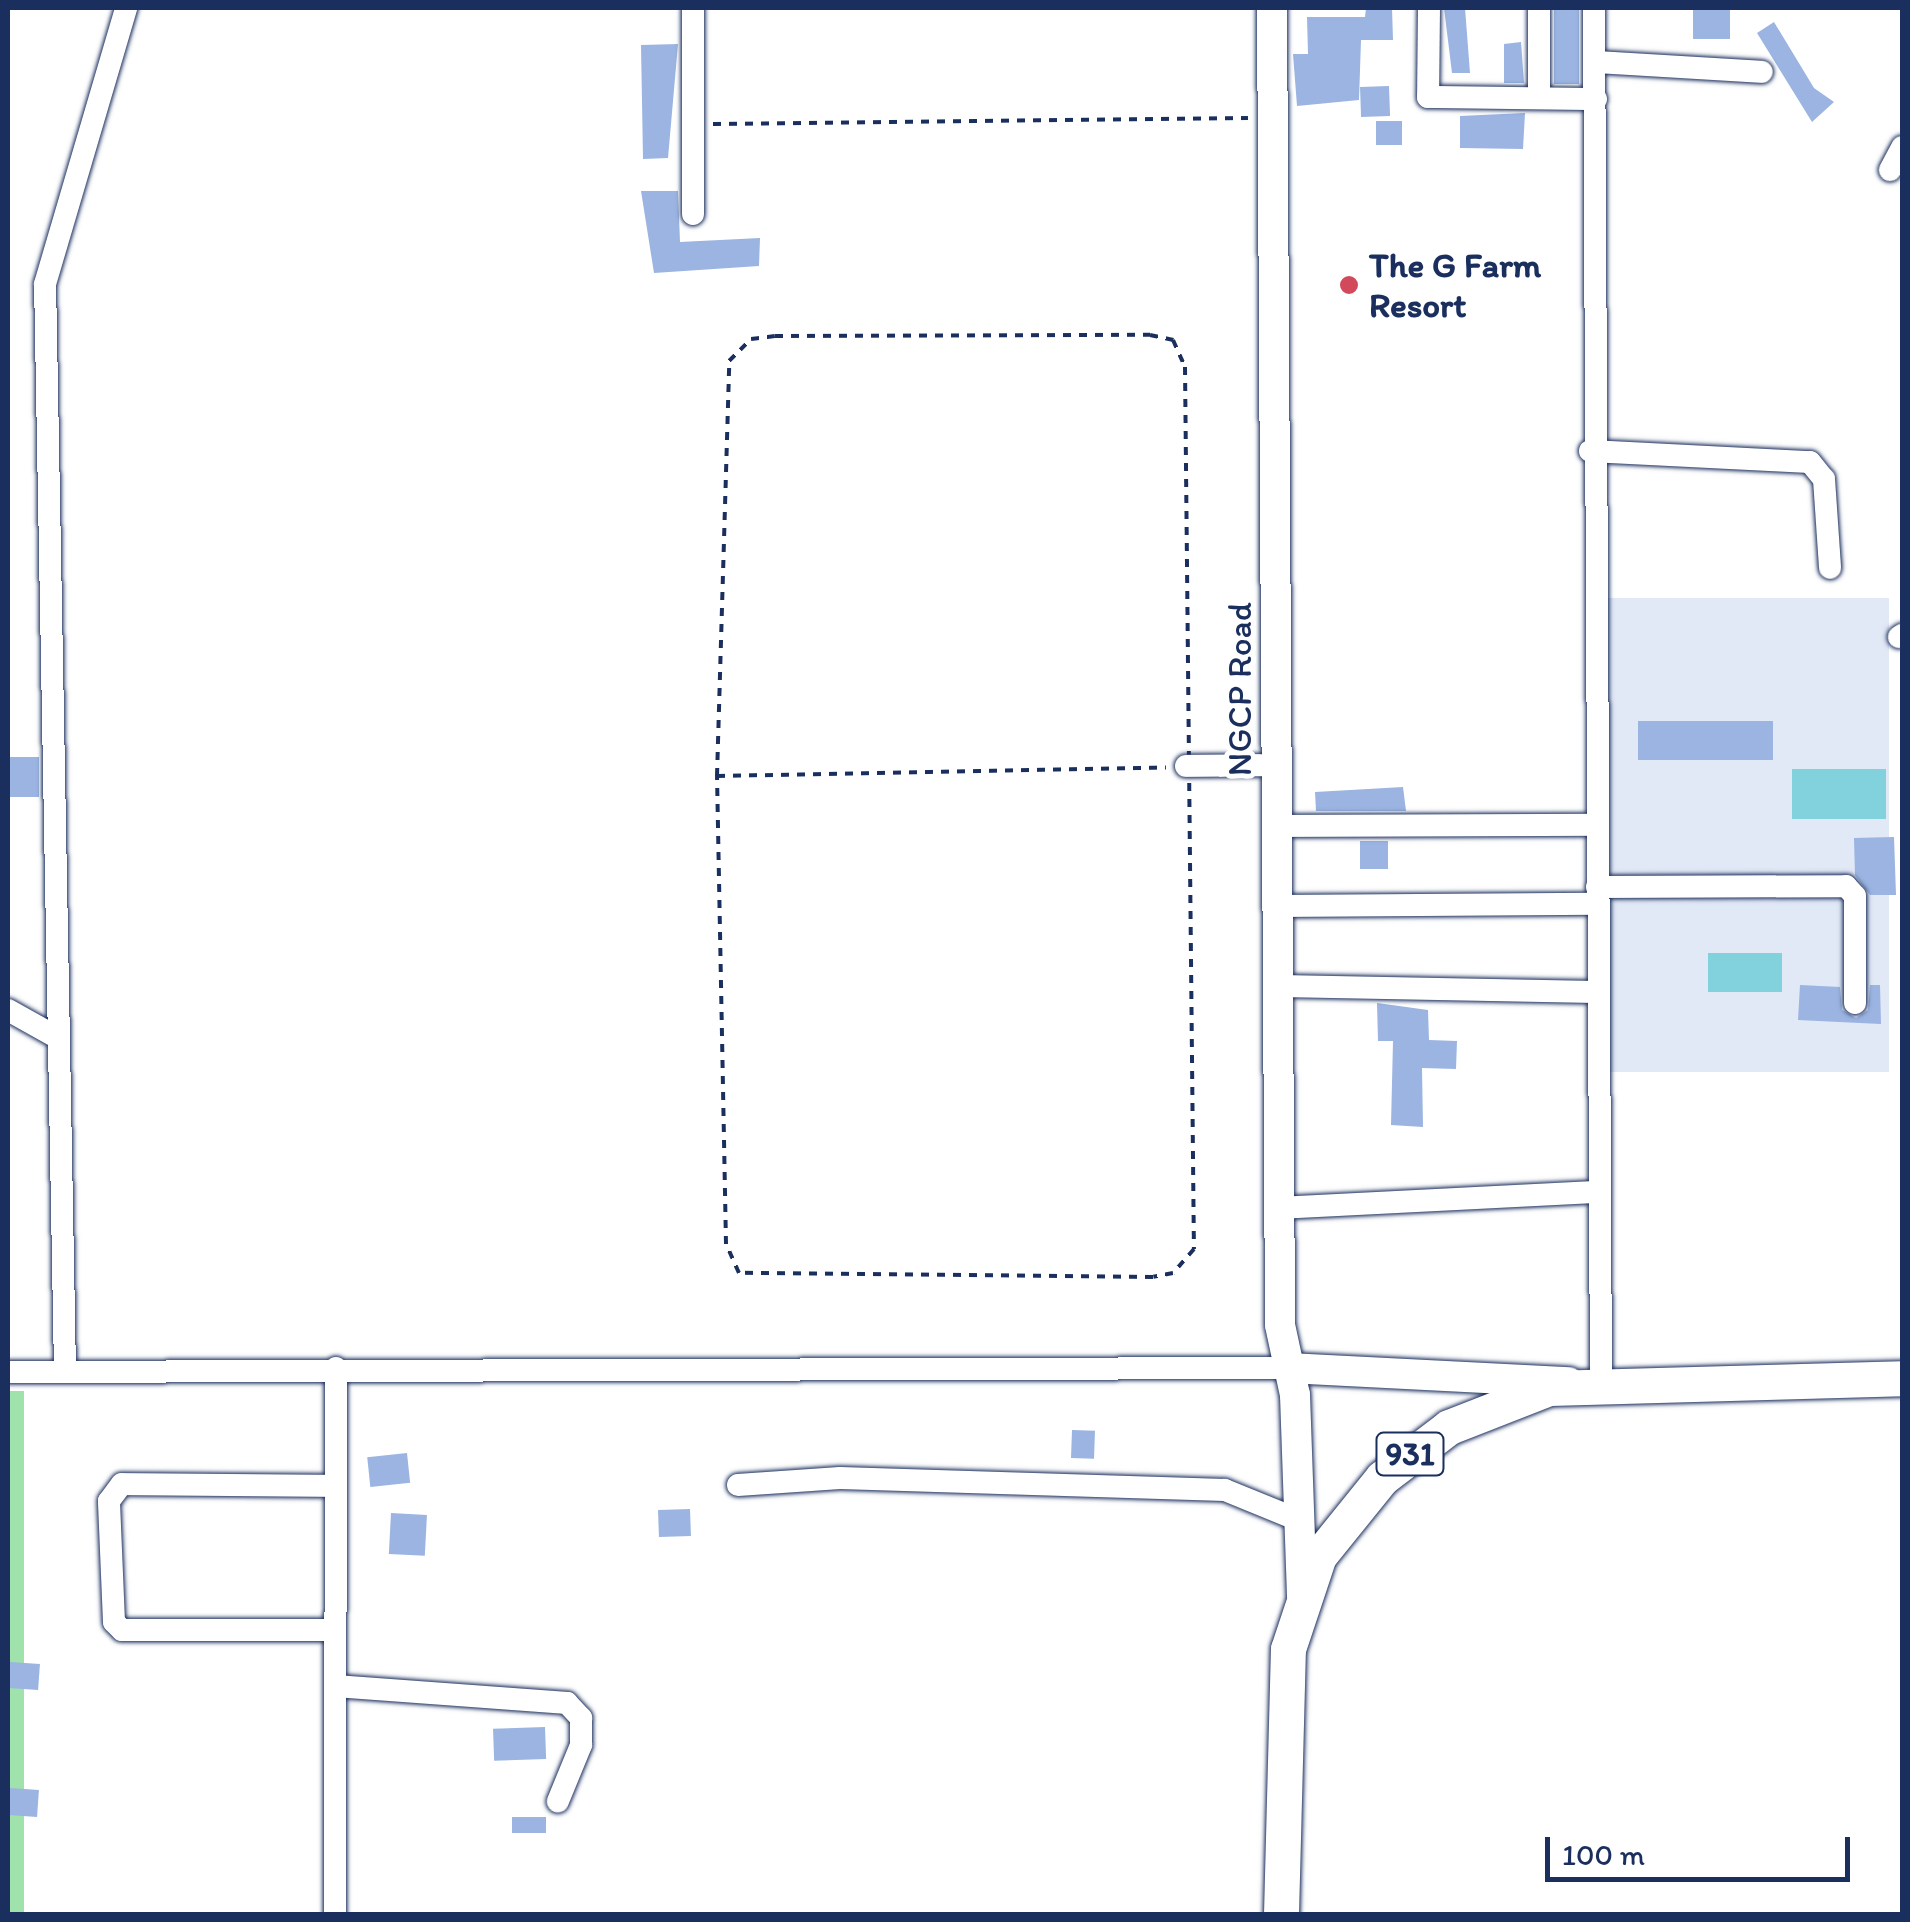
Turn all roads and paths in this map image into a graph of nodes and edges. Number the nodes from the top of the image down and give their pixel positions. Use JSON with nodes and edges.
{"nodes":[{"id":1,"x":126,"y":8,"type":"edge"},
{"id":2,"x":693,"y":8,"type":"edge"},
{"id":3,"x":1272,"y":8,"type":"edge"},
{"id":4,"x":1429,"y":8,"type":"edge"},
{"id":5,"x":1539,"y":8,"type":"edge"},
{"id":6,"x":1594,"y":8,"type":"edge"},
{"id":7,"x":1596,"y":62,"type":"junction"},
{"id":8,"x":1762,"y":72,"type":"dead end"},
{"id":9,"x":1540,"y":98,"type":"junction"},
{"id":10,"x":1596,"y":99,"type":"junction"},
{"id":11,"x":692,"y":113,"type":"junction"},
{"id":12,"x":1272,"y":118,"type":"junction"},
{"id":13,"x":1902,"y":147,"type":"edge"},
{"id":14,"x":1890,"y":170,"type":"dead end"},
{"id":15,"x":693,"y":214,"type":"dead end"},
{"id":16,"x":1590,"y":451,"type":"junction"},
{"id":17,"x":1830,"y":568,"type":"dead end"},
{"id":18,"x":1277,"y":765,"type":"junction"},
{"id":19,"x":1186,"y":766,"type":"junction"},
{"id":20,"x":717,"y":776,"type":"junction"},
{"id":21,"x":1597,"y":825,"type":"junction"},
{"id":22,"x":1277,"y":826,"type":"junction"},
{"id":23,"x":1598,"y":895,"type":"junction"},
{"id":24,"x":1277,"y":906,"type":"junction"},
{"id":25,"x":1278,"y":986,"type":"junction"},
{"id":26,"x":1598,"y":992,"type":"junction"},
{"id":27,"x":1854,"y":1003,"type":"dead end"},
{"id":28,"x":8,"y":1010,"type":"edge"},
{"id":29,"x":58,"y":1038,"type":"junction"},
{"id":30,"x":1599,"y":1192,"type":"junction"},
{"id":31,"x":1279,"y":1208,"type":"junction"},
{"id":32,"x":336,"y":1368,"type":"junction"},
{"id":33,"x":1288,"y":1368,"type":"junction"},
{"id":34,"x":8,"y":1372,"type":"edge"},
{"id":35,"x":65,"y":1372,"type":"junction"},
{"id":36,"x":1902,"y":1378,"type":"edge"},
{"id":37,"x":1589,"y":1382,"type":"junction"},
{"id":38,"x":738,"y":1485,"type":"dead end"},
{"id":39,"x":336,"y":1486,"type":"junction"},
{"id":40,"x":1296,"y":1519,"type":"junction"},
{"id":41,"x":1302,"y":1598,"type":"junction"},
{"id":42,"x":336,"y":1630,"type":"junction"},
{"id":43,"x":336,"y":1686,"type":"junction"},
{"id":44,"x":558,"y":1802,"type":"dead end"},
{"id":45,"x":335,"y":1914,"type":"edge"},
{"id":46,"x":1281,"y":1914,"type":"edge"}],
"edges":[{"from":1,"to":29,"type":"street"},
{"from":2,"to":11,"type":"street"},
{"from":3,"to":12,"type":"main road","name":"NGCP Road"},
{"from":4,"to":9,"type":"street"},
{"from":5,"to":9,"type":"street"},
{"from":6,"to":7,"type":"street"},
{"from":7,"to":8,"type":"street"},
{"from":7,"to":10,"type":"street"},
{"from":9,"to":10,"type":"street"},
{"from":10,"to":16,"type":"street"},
{"from":11,"to":12,"type":"path"},
{"from":11,"to":15,"type":"street"},
{"from":12,"to":18,"type":"main road","name":"NGCP Road"},
{"from":13,"to":14,"type":"street"},
{"from":16,"to":17,"type":"street"},
{"from":16,"to":21,"type":"street"},
{"from":18,"to":19,"type":"street"},
{"from":18,"to":22,"type":"main road","name":"NGCP Road"},
{"from":19,"to":20,"type":"path"},
{"from":19,"to":20,"type":"path"},
{"from":19,"to":20,"type":"path"},
{"from":21,"to":22,"type":"street"},
{"from":21,"to":23,"type":"street"},
{"from":22,"to":24,"type":"main road","name":"NGCP Road"},
{"from":23,"to":24,"type":"street"},
{"from":23,"to":26,"type":"street"},
{"from":23,"to":27,"type":"street"},
{"from":24,"to":25,"type":"main road","name":"NGCP Road"},
{"from":25,"to":26,"type":"street"},
{"from":25,"to":31,"type":"main road","name":"NGCP Road"},
{"from":26,"to":30,"type":"street"},
{"from":28,"to":29,"type":"street"},
{"from":29,"to":35,"type":"street"},
{"from":30,"to":31,"type":"street"},
{"from":30,"to":37,"type":"street"},
{"from":31,"to":33,"type":"main road","name":"NGCP Road"},
{"from":32,"to":33,"type":"street"},
{"from":32,"to":35,"type":"street"},
{"from":32,"to":39,"type":"street"},
{"from":33,"to":37,"type":"main road"},
{"from":33,"to":40,"type":"main road","name":"NGCP Road"},
{"from":34,"to":35,"type":"street"},
{"from":36,"to":37,"type":"highway","number":"931"},
{"from":37,"to":41,"type":"highway","number":"931"},
{"from":38,"to":40,"type":"street"},
{"from":39,"to":42,"type":"street"},
{"from":39,"to":42,"type":"street"},
{"from":40,"to":41,"type":"main road","name":"NGCP Road"},
{"from":41,"to":46,"type":"highway","number":"931"},
{"from":42,"to":43,"type":"street"},
{"from":43,"to":44,"type":"street"},
{"from":43,"to":45,"type":"street"}]}
